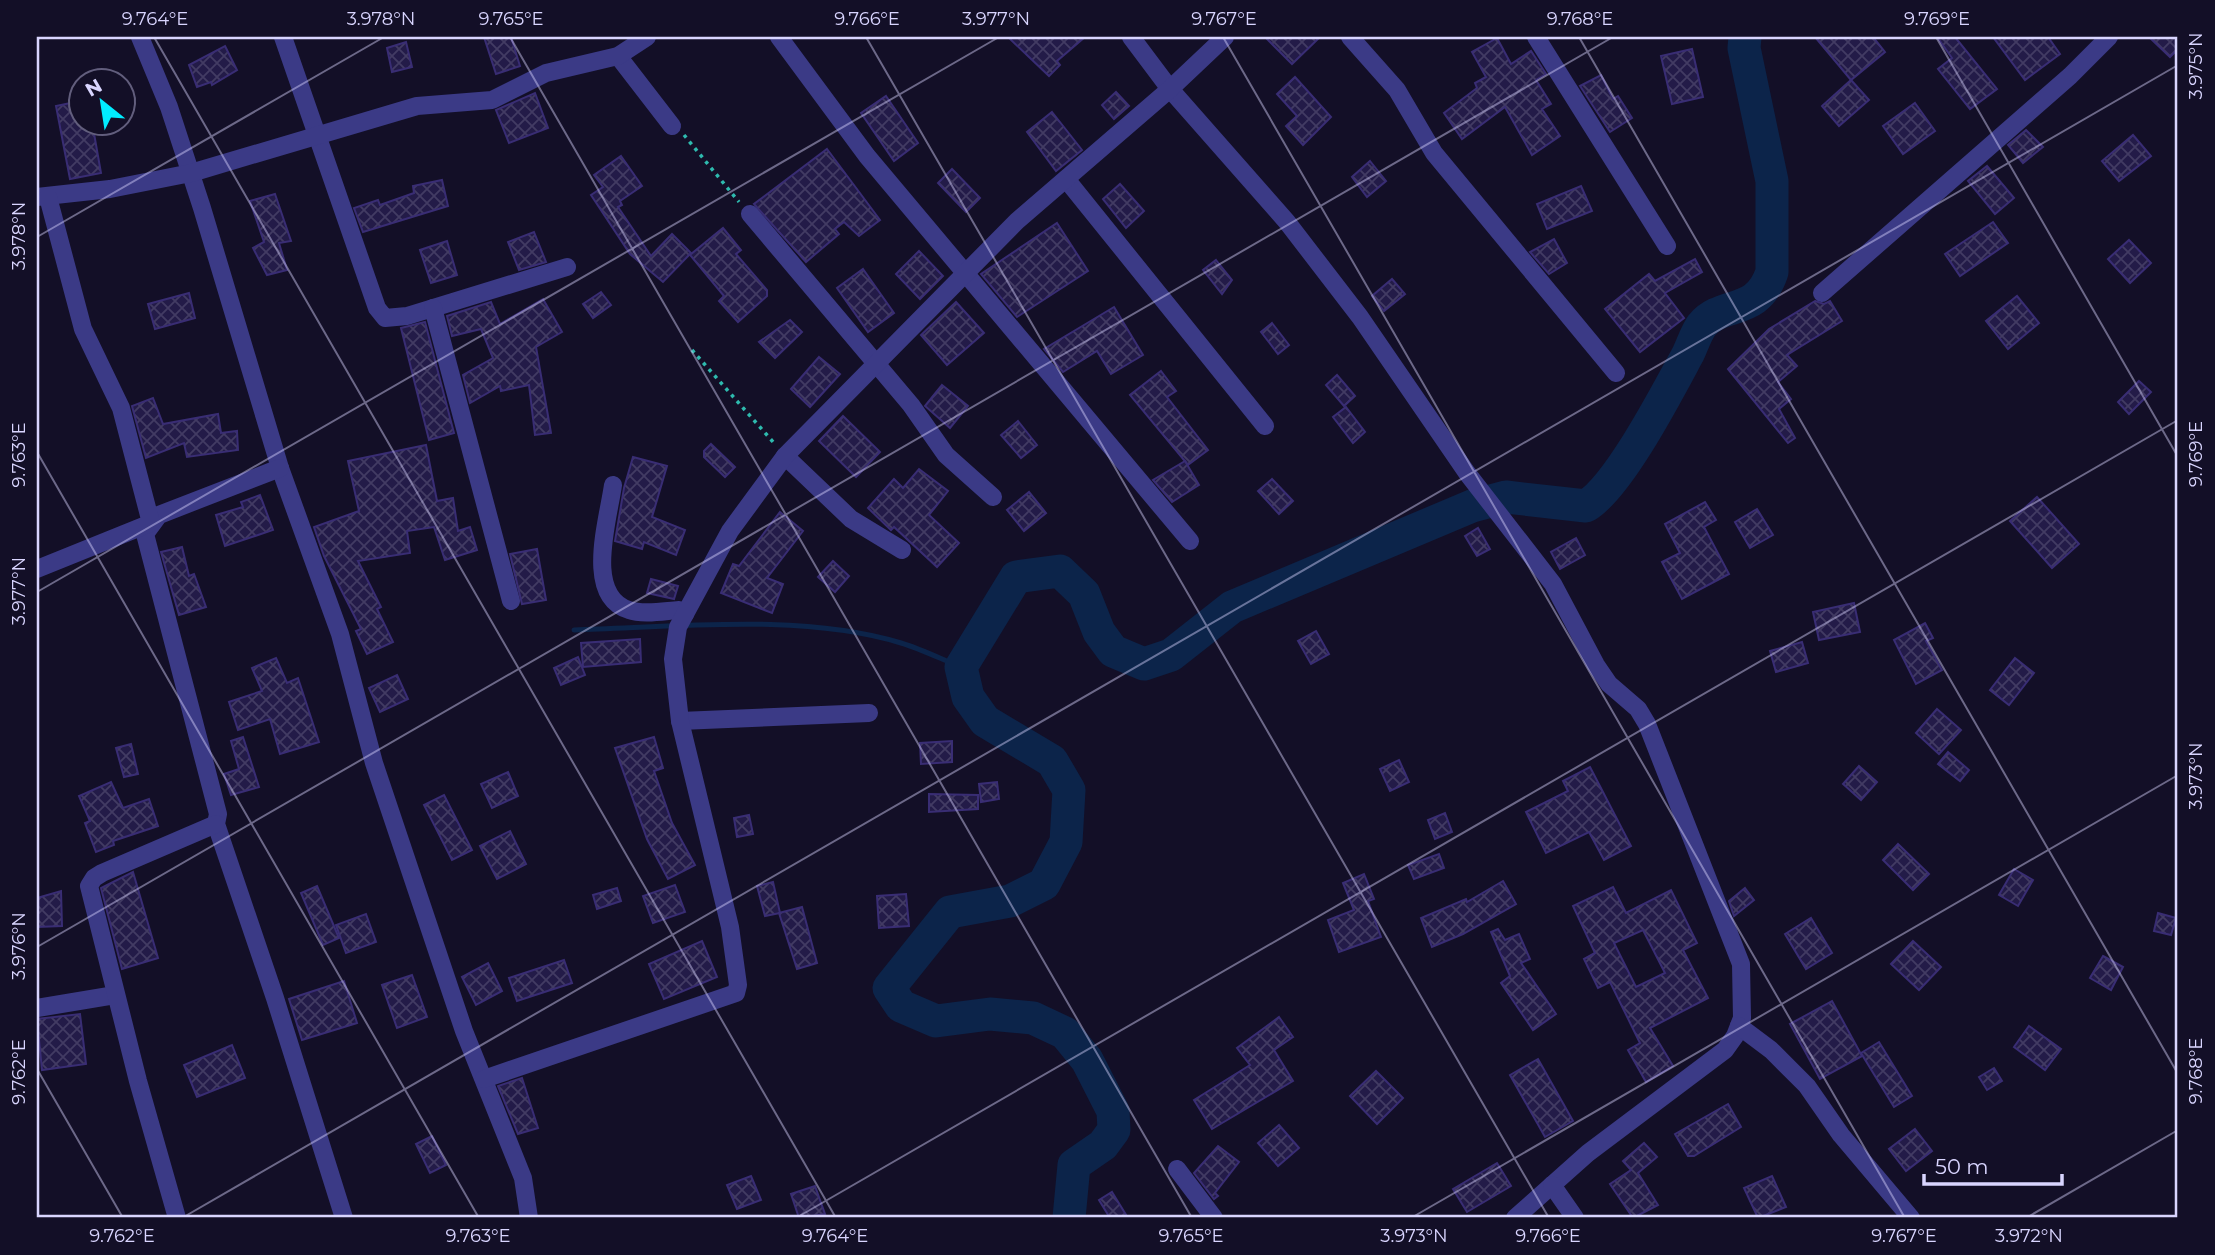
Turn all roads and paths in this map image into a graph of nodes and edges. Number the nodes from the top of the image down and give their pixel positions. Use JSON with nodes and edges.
{"nodes":[{"id":1,"x":140,"y":37,"type":"edge"},
{"id":2,"x":283,"y":37,"type":"edge"},
{"id":3,"x":648,"y":37,"type":"edge"},
{"id":4,"x":779,"y":37,"type":"edge"},
{"id":5,"x":1131,"y":37,"type":"edge"},
{"id":6,"x":1226,"y":37,"type":"edge"},
{"id":7,"x":1350,"y":37,"type":"edge"},
{"id":8,"x":1536,"y":37,"type":"edge"},
{"id":9,"x":2109,"y":37,"type":"edge"},
{"id":10,"x":618,"y":56,"type":"junction"},
{"id":11,"x":1171,"y":89,"type":"junction"},
{"id":12,"x":672,"y":126,"type":"joint"},
{"id":13,"x":316,"y":134,"type":"junction"},
{"id":14,"x":191,"y":173,"type":"junction"},
{"id":15,"x":1066,"y":179,"type":"junction"},
{"id":16,"x":42,"y":197,"type":"edge"},
{"id":17,"x":750,"y":214,"type":"joint"},
{"id":18,"x":1667,"y":246,"type":"dead end"},
{"id":19,"x":567,"y":267,"type":"dead end"},
{"id":20,"x":963,"y":273,"type":"junction"},
{"id":21,"x":1822,"y":293,"type":"dead end"},
{"id":22,"x":433,"y":308,"type":"junction"},
{"id":23,"x":692,"y":350,"type":"dead end"},
{"id":24,"x":873,"y":363,"type":"junction"},
{"id":25,"x":1616,"y":373,"type":"dead end"},
{"id":26,"x":1265,"y":426,"type":"dead end"},
{"id":27,"x":785,"y":456,"type":"junction"},
{"id":28,"x":280,"y":468,"type":"junction"},
{"id":29,"x":613,"y":485,"type":"dead end"},
{"id":30,"x":993,"y":497,"type":"dead end"},
{"id":31,"x":151,"y":523,"type":"junction"},
{"id":32,"x":1191,"y":541,"type":"dead end"},
{"id":33,"x":902,"y":550,"type":"dead end"},
{"id":34,"x":37,"y":569,"type":"edge"},
{"id":35,"x":510,"y":601,"type":"dead end"},
{"id":36,"x":685,"y":614,"type":"junction"},
{"id":37,"x":869,"y":713,"type":"dead end"},
{"id":38,"x":680,"y":721,"type":"junction"},
{"id":39,"x":216,"y":824,"type":"junction"},
{"id":40,"x":115,"y":995,"type":"junction"},
{"id":41,"x":37,"y":1008,"type":"edge"},
{"id":42,"x":1739,"y":1026,"type":"junction"},
{"id":43,"x":484,"y":1079,"type":"junction"},
{"id":44,"x":1177,"y":1169,"type":"dead end"},
{"id":45,"x":1552,"y":1185,"type":"junction"},
{"id":46,"x":177,"y":1218,"type":"edge"},
{"id":47,"x":344,"y":1218,"type":"edge"},
{"id":48,"x":529,"y":1218,"type":"edge"},
{"id":49,"x":1214,"y":1218,"type":"edge"},
{"id":50,"x":1515,"y":1218,"type":"edge"},
{"id":51,"x":1575,"y":1218,"type":"edge"},
{"id":52,"x":1911,"y":1218,"type":"edge"}],
"edges":[{"from":1,"to":14,"type":"street"},
{"from":2,"to":13,"type":"street"},
{"from":3,"to":10,"type":"street"},
{"from":4,"to":20,"type":"street"},
{"from":5,"to":11,"type":"street"},
{"from":6,"to":11,"type":"street"},
{"from":7,"to":25,"type":"street"},
{"from":8,"to":18,"type":"street"},
{"from":9,"to":21,"type":"street"},
{"from":10,"to":12,"type":"street"},
{"from":10,"to":13,"type":"street"},
{"from":11,"to":15,"type":"street"},
{"from":11,"to":42,"type":"street"},
{"from":12,"to":17,"type":"path"},
{"from":13,"to":14,"type":"street"},
{"from":13,"to":22,"type":"street"},
{"from":14,"to":16,"type":"street"},
{"from":14,"to":28,"type":"street"},
{"from":15,"to":20,"type":"street"},
{"from":15,"to":26,"type":"street"},
{"from":16,"to":31,"type":"street"},
{"from":17,"to":24,"type":"street"},
{"from":19,"to":22,"type":"street"},
{"from":20,"to":24,"type":"street"},
{"from":20,"to":32,"type":"street"},
{"from":22,"to":35,"type":"street"},
{"from":23,"to":27,"type":"path"},
{"from":24,"to":27,"type":"street"},
{"from":24,"to":30,"type":"street"},
{"from":27,"to":33,"type":"street"},
{"from":27,"to":36,"type":"street"},
{"from":28,"to":31,"type":"street"},
{"from":28,"to":43,"type":"street"},
{"from":29,"to":36,"type":"street"},
{"from":31,"to":34,"type":"street"},
{"from":31,"to":39,"type":"street"},
{"from":36,"to":38,"type":"street"},
{"from":37,"to":38,"type":"street"},
{"from":38,"to":43,"type":"street"},
{"from":39,"to":40,"type":"street"},
{"from":39,"to":47,"type":"street"},
{"from":40,"to":41,"type":"street"},
{"from":40,"to":46,"type":"street"},
{"from":42,"to":45,"type":"street"},
{"from":42,"to":52,"type":"street"},
{"from":43,"to":48,"type":"street"},
{"from":44,"to":49,"type":"street"},
{"from":45,"to":50,"type":"street"},
{"from":45,"to":51,"type":"street"}]}
